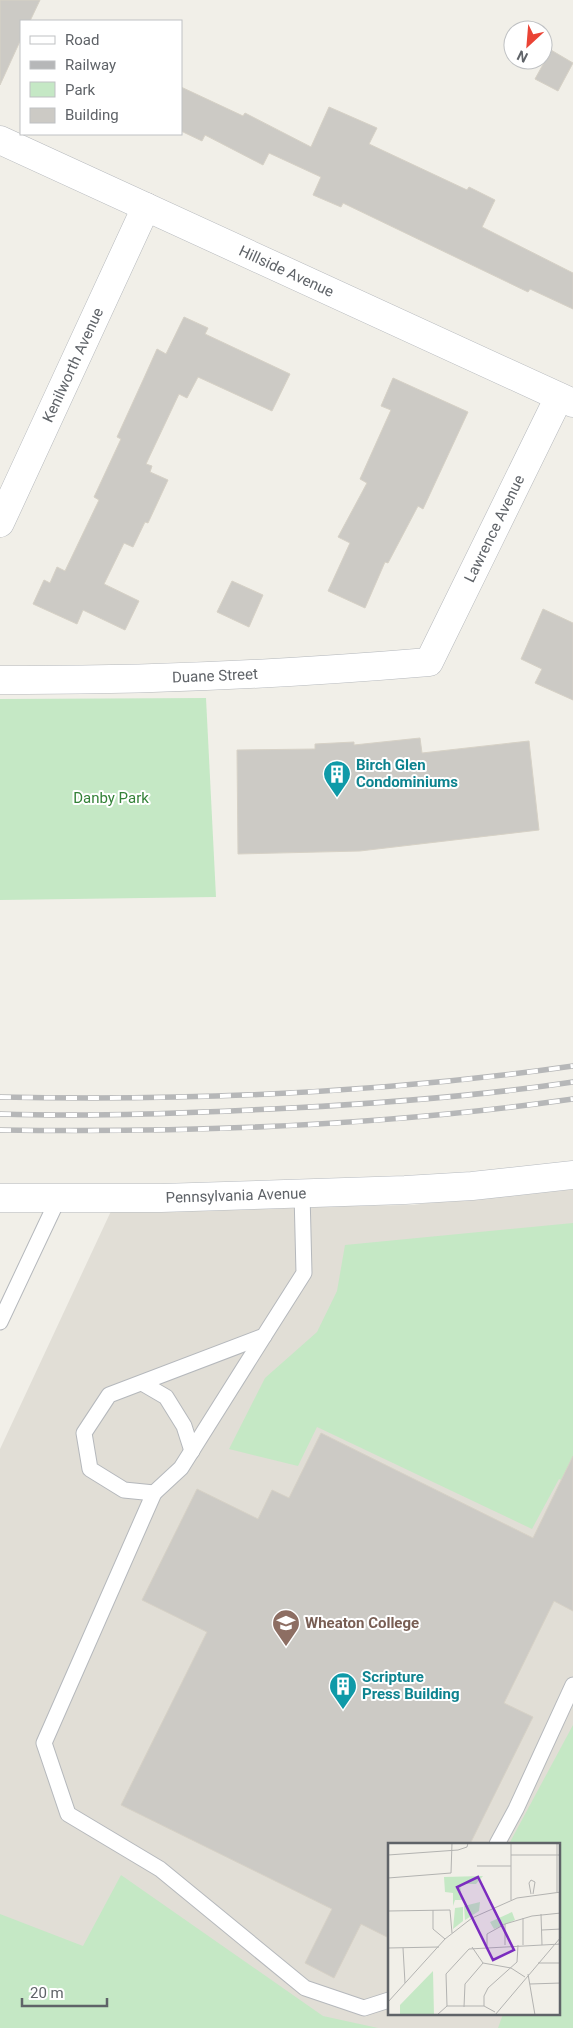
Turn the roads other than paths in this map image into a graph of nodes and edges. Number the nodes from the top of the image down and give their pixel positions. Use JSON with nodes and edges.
{"nodes":[{"id":1,"x":0,"y":140,"type":"edge"},
{"id":2,"x":146,"y":207,"type":"junction"},
{"id":3,"x":566,"y":400,"type":"edge"},
{"id":4,"x":0,"y":523,"type":"edge"},
{"id":5,"x":428,"y":662,"type":"joint"},
{"id":6,"x":0,"y":680,"type":"edge"},
{"id":7,"x":573,"y":1175,"type":"edge"},
{"id":8,"x":302,"y":1193,"type":"junction"},
{"id":9,"x":0,"y":1198,"type":"edge"},
{"id":10,"x":58,"y":1199,"type":"junction"},
{"id":11,"x":0,"y":1322,"type":"edge"},
{"id":12,"x":264,"y":1336,"type":"junction"},
{"id":13,"x":142,"y":1383,"type":"junction"},
{"id":14,"x":192,"y":1451,"type":"junction"},
{"id":15,"x":154,"y":1493,"type":"junction"},
{"id":16,"x":573,"y":1685,"type":"edge"},
{"id":17,"x":498,"y":1843,"type":"edge"},
{"id":18,"x":388,"y":2000,"type":"edge"}],
"edges":[{"from":1,"to":2,"type":"street","name":"Hillside Avenue"},
{"from":2,"to":3,"type":"street","name":"Hillside Avenue"},
{"from":2,"to":4,"type":"street","name":"Kenilworth Avenue"},
{"from":3,"to":5,"type":"street","name":"Lawrence Avenue"},
{"from":5,"to":6,"type":"street","name":"Duane Street"},
{"from":7,"to":8,"type":"street","name":"Pennsylvania Avenue"},
{"from":8,"to":10,"type":"street","name":"Pennsylvania Avenue"},
{"from":8,"to":12,"type":"lane"},
{"from":9,"to":10,"type":"street","name":"Pennsylvania Avenue"},
{"from":10,"to":11,"type":"lane"},
{"from":12,"to":13,"type":"lane"},
{"from":12,"to":14,"type":"lane"},
{"from":13,"to":14,"type":"lane"},
{"from":13,"to":15,"type":"lane"},
{"from":14,"to":15,"type":"lane"},
{"from":15,"to":18,"type":"lane"},
{"from":16,"to":17,"type":"lane"}]}
